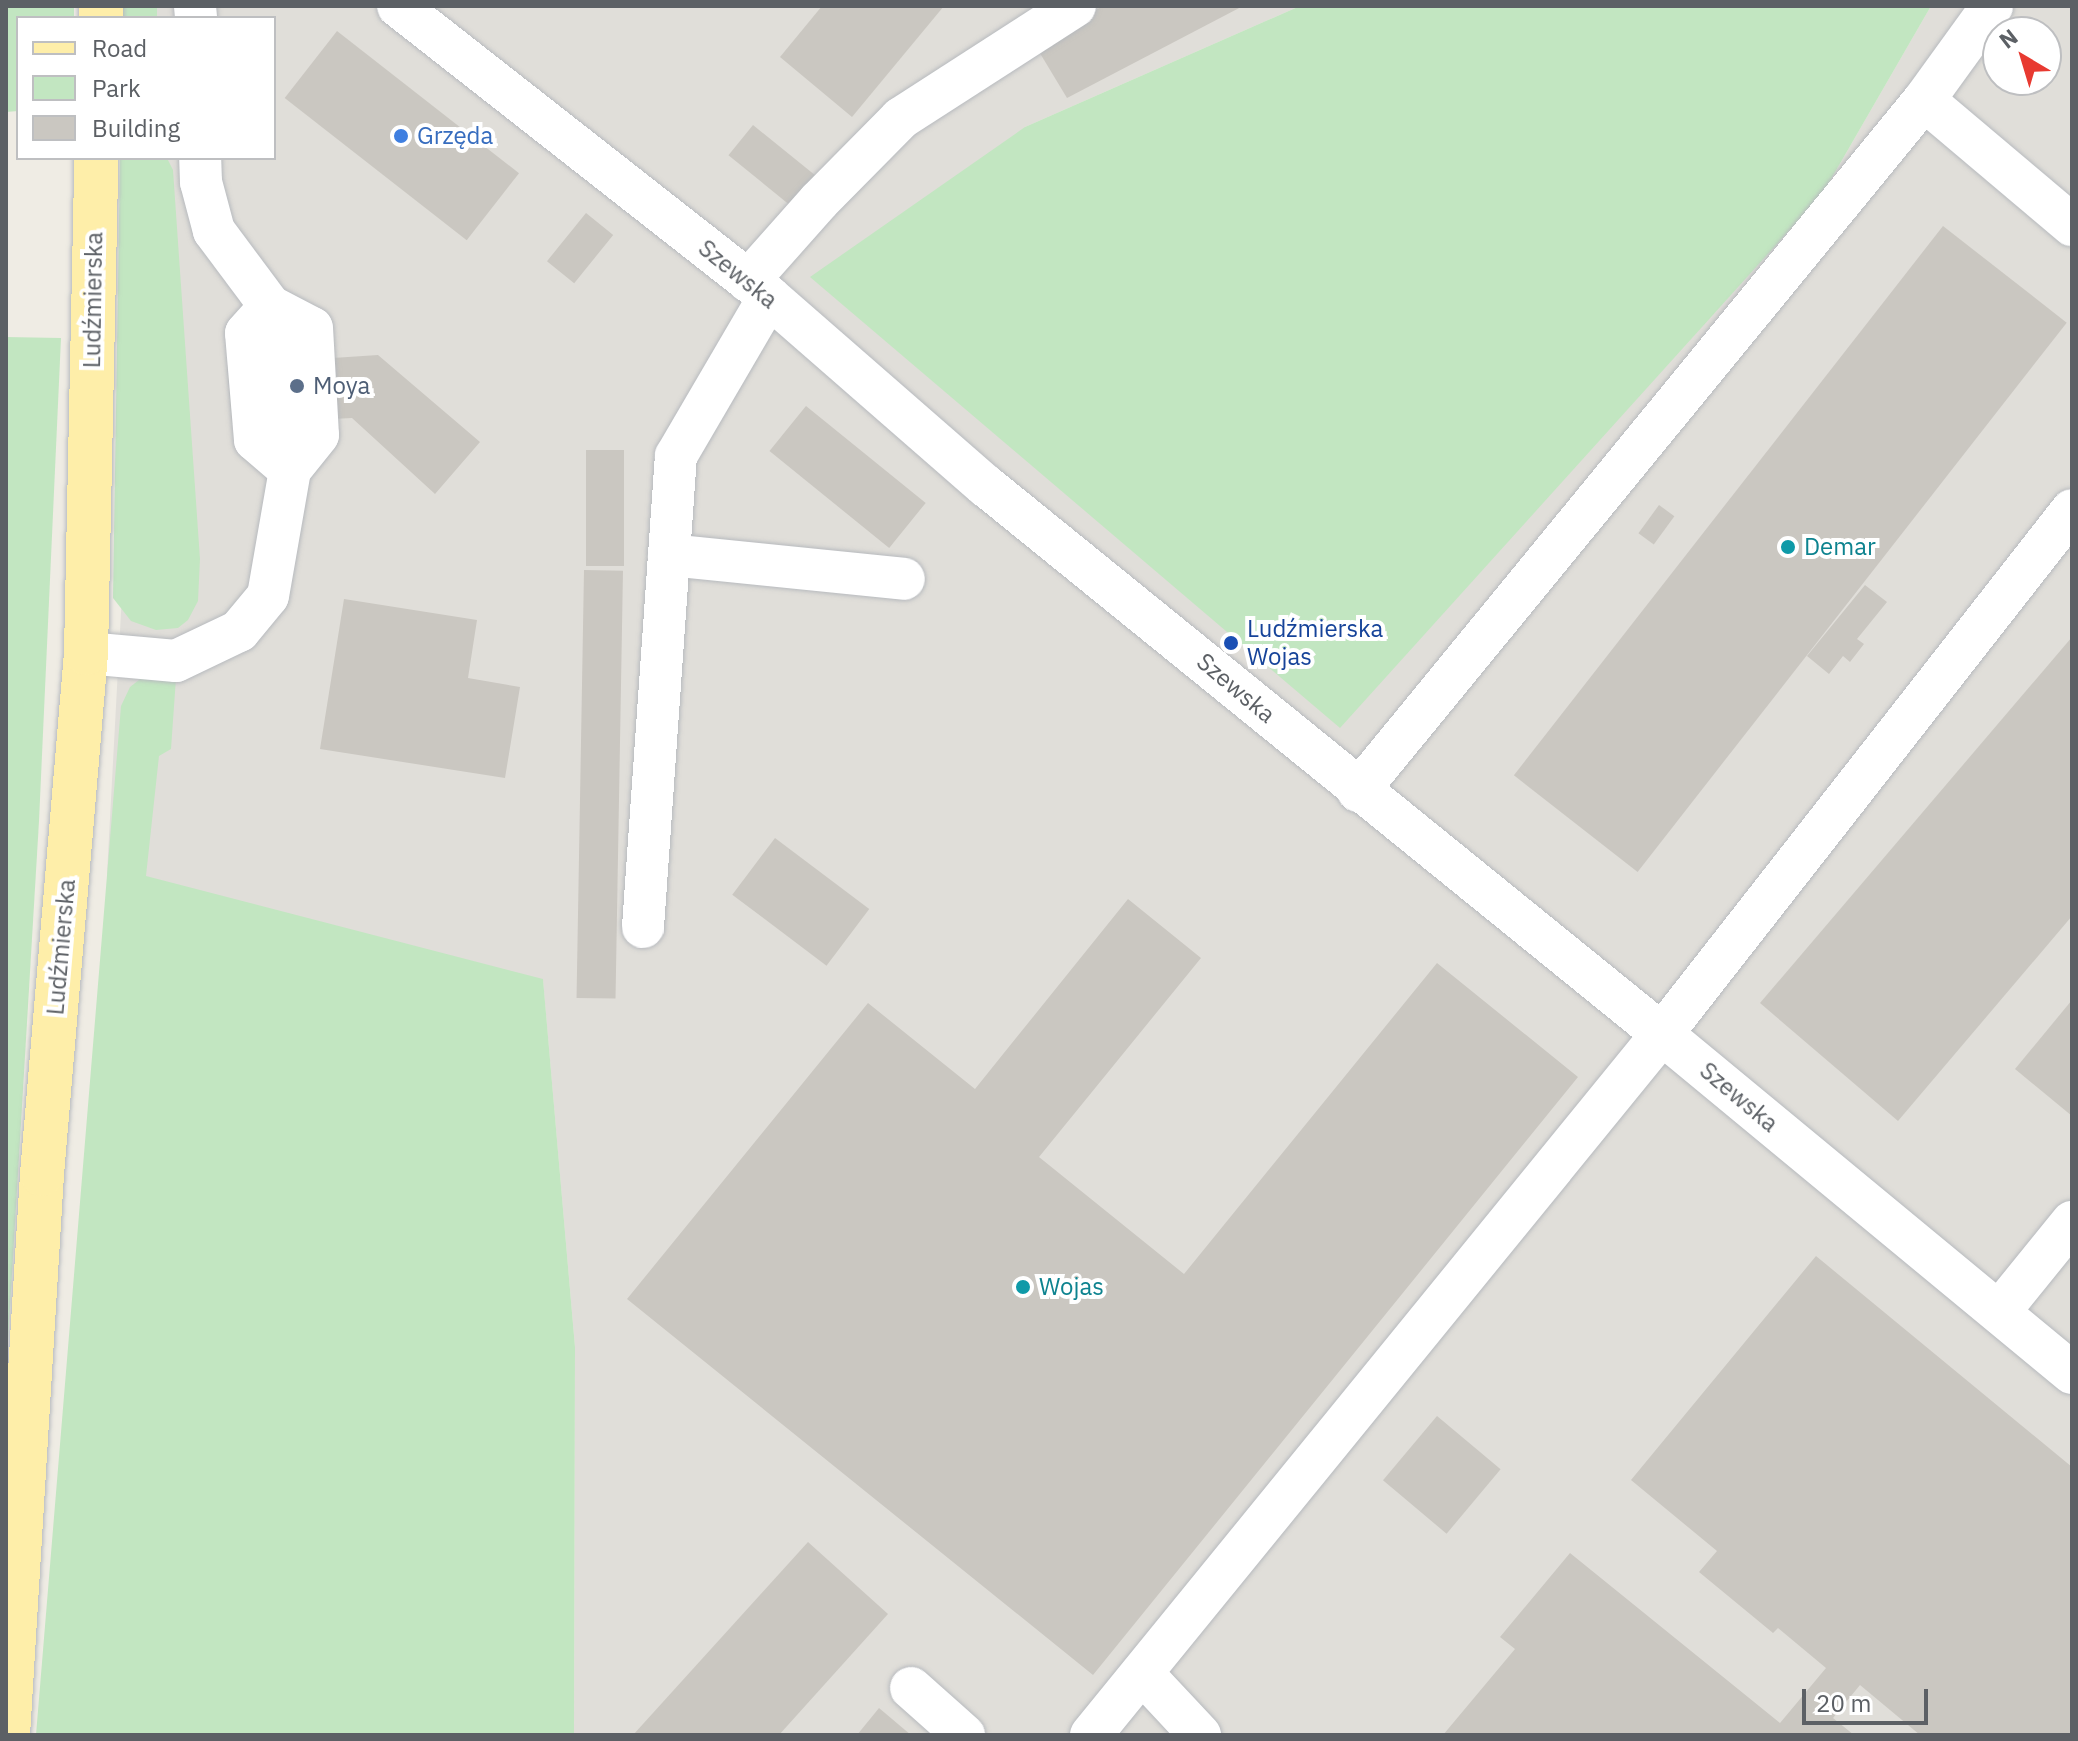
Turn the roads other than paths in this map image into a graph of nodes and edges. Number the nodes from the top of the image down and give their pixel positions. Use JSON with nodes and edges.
{"nodes":[{"id":1,"x":398,"y":6,"type":"edge"},
{"id":2,"x":1075,"y":6,"type":"edge"},
{"id":3,"x":1992,"y":6,"type":"edge"},
{"id":4,"x":1924,"y":100,"type":"junction"},
{"id":5,"x":96,"y":160,"type":"edge"},
{"id":6,"x":200,"y":160,"type":"edge"},
{"id":7,"x":2072,"y":225,"type":"edge"},
{"id":8,"x":759,"y":289,"type":"junction"},
{"id":9,"x":270,"y":306,"type":"junction"},
{"id":10,"x":290,"y":470,"type":"junction"},
{"id":11,"x":2072,"y":510,"type":"edge"},
{"id":12,"x":669,"y":555,"type":"junction"},
{"id":13,"x":904,"y":579,"type":"dead end"},
{"id":14,"x":86,"y":653,"type":"junction"},
{"id":15,"x":1358,"y":791,"type":"junction"},
{"id":16,"x":643,"y":927,"type":"dead end"},
{"id":17,"x":1662,"y":1034,"type":"junction"},
{"id":18,"x":2072,"y":1222,"type":"edge"},
{"id":19,"x":1999,"y":1312,"type":"junction"},
{"id":20,"x":2072,"y":1373,"type":"edge"},
{"id":21,"x":1142,"y":1673,"type":"junction"},
{"id":22,"x":911,"y":1688,"type":"dead end"},
{"id":23,"x":8,"y":1735,"type":"edge"},
{"id":24,"x":964,"y":1735,"type":"edge"},
{"id":25,"x":1091,"y":1735,"type":"edge"},
{"id":26,"x":1200,"y":1735,"type":"edge"}],
"edges":[{"from":1,"to":8,"type":"lane","name":"Szewska"},
{"from":2,"to":8,"type":"lane"},
{"from":3,"to":4,"type":"lane"},
{"from":4,"to":7,"type":"lane"},
{"from":4,"to":15,"type":"lane"},
{"from":5,"to":14,"type":"main road","name":"Ludźmierska"},
{"from":6,"to":9,"type":"lane"},
{"from":8,"to":12,"type":"lane"},
{"from":8,"to":15,"type":"lane","name":"Szewska"},
{"from":9,"to":10,"type":"lane"},
{"from":9,"to":10,"type":"lane"},
{"from":10,"to":14,"type":"lane"},
{"from":11,"to":17,"type":"lane"},
{"from":12,"to":13,"type":"lane"},
{"from":12,"to":16,"type":"lane"},
{"from":14,"to":23,"type":"main road","name":"Ludźmierska"},
{"from":15,"to":17,"type":"lane","name":"Szewska"},
{"from":17,"to":19,"type":"lane","name":"Szewska"},
{"from":17,"to":21,"type":"lane"},
{"from":18,"to":19,"type":"lane"},
{"from":19,"to":20,"type":"lane","name":"Szewska"},
{"from":21,"to":25,"type":"lane"},
{"from":21,"to":26,"type":"lane"},
{"from":22,"to":24,"type":"lane"}]}
